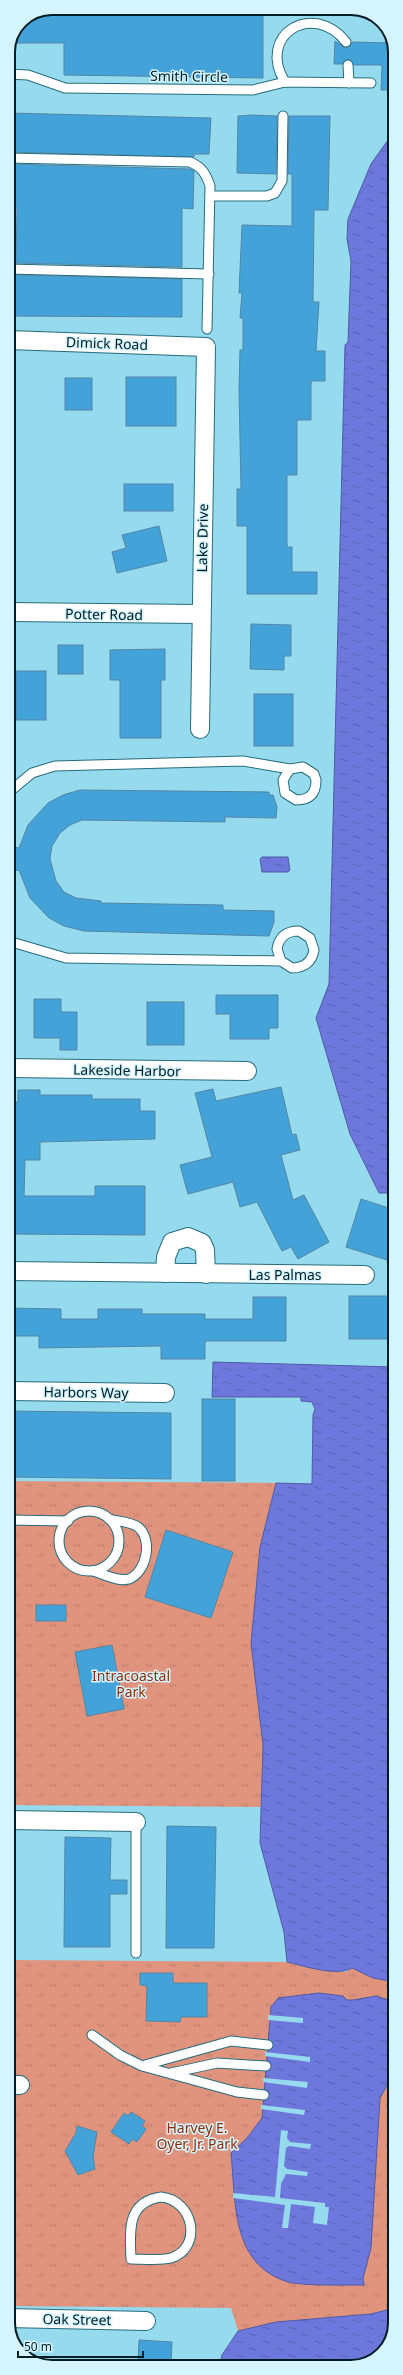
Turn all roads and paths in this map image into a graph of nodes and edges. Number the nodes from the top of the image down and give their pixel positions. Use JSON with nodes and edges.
{"nodes":[{"id":1,"x":346,"y":42,"type":"dead end"},
{"id":2,"x":348,"y":65,"type":"dead end"},
{"id":3,"x":15,"y":74,"type":"edge"},
{"id":4,"x":285,"y":82,"type":"junction"},
{"id":5,"x":349,"y":83,"type":"junction"},
{"id":6,"x":371,"y":83,"type":"dead end"},
{"id":7,"x":283,"y":116,"type":"dead end"},
{"id":8,"x":15,"y":158,"type":"edge"},
{"id":9,"x":210,"y":196,"type":"junction"},
{"id":10,"x":15,"y":269,"type":"edge"},
{"id":11,"x":209,"y":274,"type":"junction"},
{"id":12,"x":207,"y":328,"type":"dead end"},
{"id":13,"x":15,"y":340,"type":"edge"},
{"id":14,"x":206,"y":347,"type":"joint"},
{"id":15,"x":15,"y":612,"type":"edge"},
{"id":16,"x":200,"y":614,"type":"junction"},
{"id":17,"x":200,"y":729,"type":"dead end"},
{"id":18,"x":290,"y":769,"type":"dead end"},
{"id":19,"x":15,"y":787,"type":"edge"},
{"id":20,"x":15,"y":943,"type":"edge"},
{"id":21,"x":281,"y":961,"type":"junction"},
{"id":22,"x":15,"y":1068,"type":"edge"},
{"id":23,"x":247,"y":1071,"type":"dead end"},
{"id":24,"x":15,"y":1271,"type":"edge"},
{"id":25,"x":165,"y":1273,"type":"junction"},
{"id":26,"x":206,"y":1274,"type":"junction"},
{"id":27,"x":365,"y":1275,"type":"dead end"},
{"id":28,"x":15,"y":1391,"type":"edge"},
{"id":29,"x":165,"y":1393,"type":"dead end"},
{"id":30,"x":109,"y":1519,"type":"junction"},
{"id":31,"x":15,"y":1520,"type":"edge"},
{"id":32,"x":68,"y":1520,"type":"junction"},
{"id":33,"x":93,"y":1571,"type":"junction"},
{"id":34,"x":15,"y":1820,"type":"edge"},
{"id":35,"x":136,"y":1822,"type":"joint"},
{"id":36,"x":136,"y":1953,"type":"dead end"},
{"id":37,"x":92,"y":2035,"type":"dead end"},
{"id":38,"x":268,"y":2045,"type":"dead end"},
{"id":39,"x":142,"y":2066,"type":"junction"},
{"id":40,"x":266,"y":2066,"type":"dead end"},
{"id":41,"x":170,"y":2073,"type":"junction"},
{"id":42,"x":264,"y":2094,"type":"dead end"},
{"id":43,"x":131,"y":2259,"type":"joint"},
{"id":44,"x":15,"y":2318,"type":"edge"},
{"id":45,"x":146,"y":2320,"type":"dead end"}],
"edges":[{"from":1,"to":4,"type":"lane"},
{"from":2,"to":5,"type":"lane"},
{"from":3,"to":4,"type":"lane","name":"Smith Circle"},
{"from":4,"to":5,"type":"lane","name":"Smith Circle"},
{"from":5,"to":6,"type":"lane","name":"Smith Circle"},
{"from":7,"to":9,"type":"lane"},
{"from":8,"to":9,"type":"lane"},
{"from":9,"to":11,"type":"lane"},
{"from":10,"to":11,"type":"lane"},
{"from":11,"to":12,"type":"lane"},
{"from":13,"to":14,"type":"street","name":"Dimick Road"},
{"from":14,"to":16,"type":"street","name":"Lake Drive"},
{"from":15,"to":16,"type":"street","name":"Potter Road"},
{"from":16,"to":17,"type":"street","name":"Lake Drive"},
{"from":18,"to":19,"type":"lane"},
{"from":20,"to":21,"type":"lane"},
{"from":21,"to":21,"type":"lane"},
{"from":22,"to":23,"type":"street","name":"Lakeside Harbor"},
{"from":24,"to":25,"type":"street","name":"Las Palmas"},
{"from":25,"to":26,"type":"street","name":"Las Palmas"},
{"from":25,"to":26,"type":"street"},
{"from":26,"to":27,"type":"street","name":"Las Palmas"},
{"from":28,"to":29,"type":"street","name":"Harbors Way"},
{"from":30,"to":32,"type":"lane"},
{"from":30,"to":33,"type":"lane"},
{"from":30,"to":33,"type":"lane"},
{"from":31,"to":32,"type":"lane"},
{"from":32,"to":33,"type":"lane"},
{"from":34,"to":35,"type":"street"},
{"from":35,"to":36,"type":"lane"},
{"from":37,"to":39,"type":"lane"},
{"from":38,"to":39,"type":"lane"},
{"from":39,"to":41,"type":"lane"},
{"from":40,"to":41,"type":"lane"},
{"from":41,"to":42,"type":"lane"},
{"from":43,"to":43,"type":"lane"},
{"from":44,"to":45,"type":"street","name":"Oak Street"}]}
